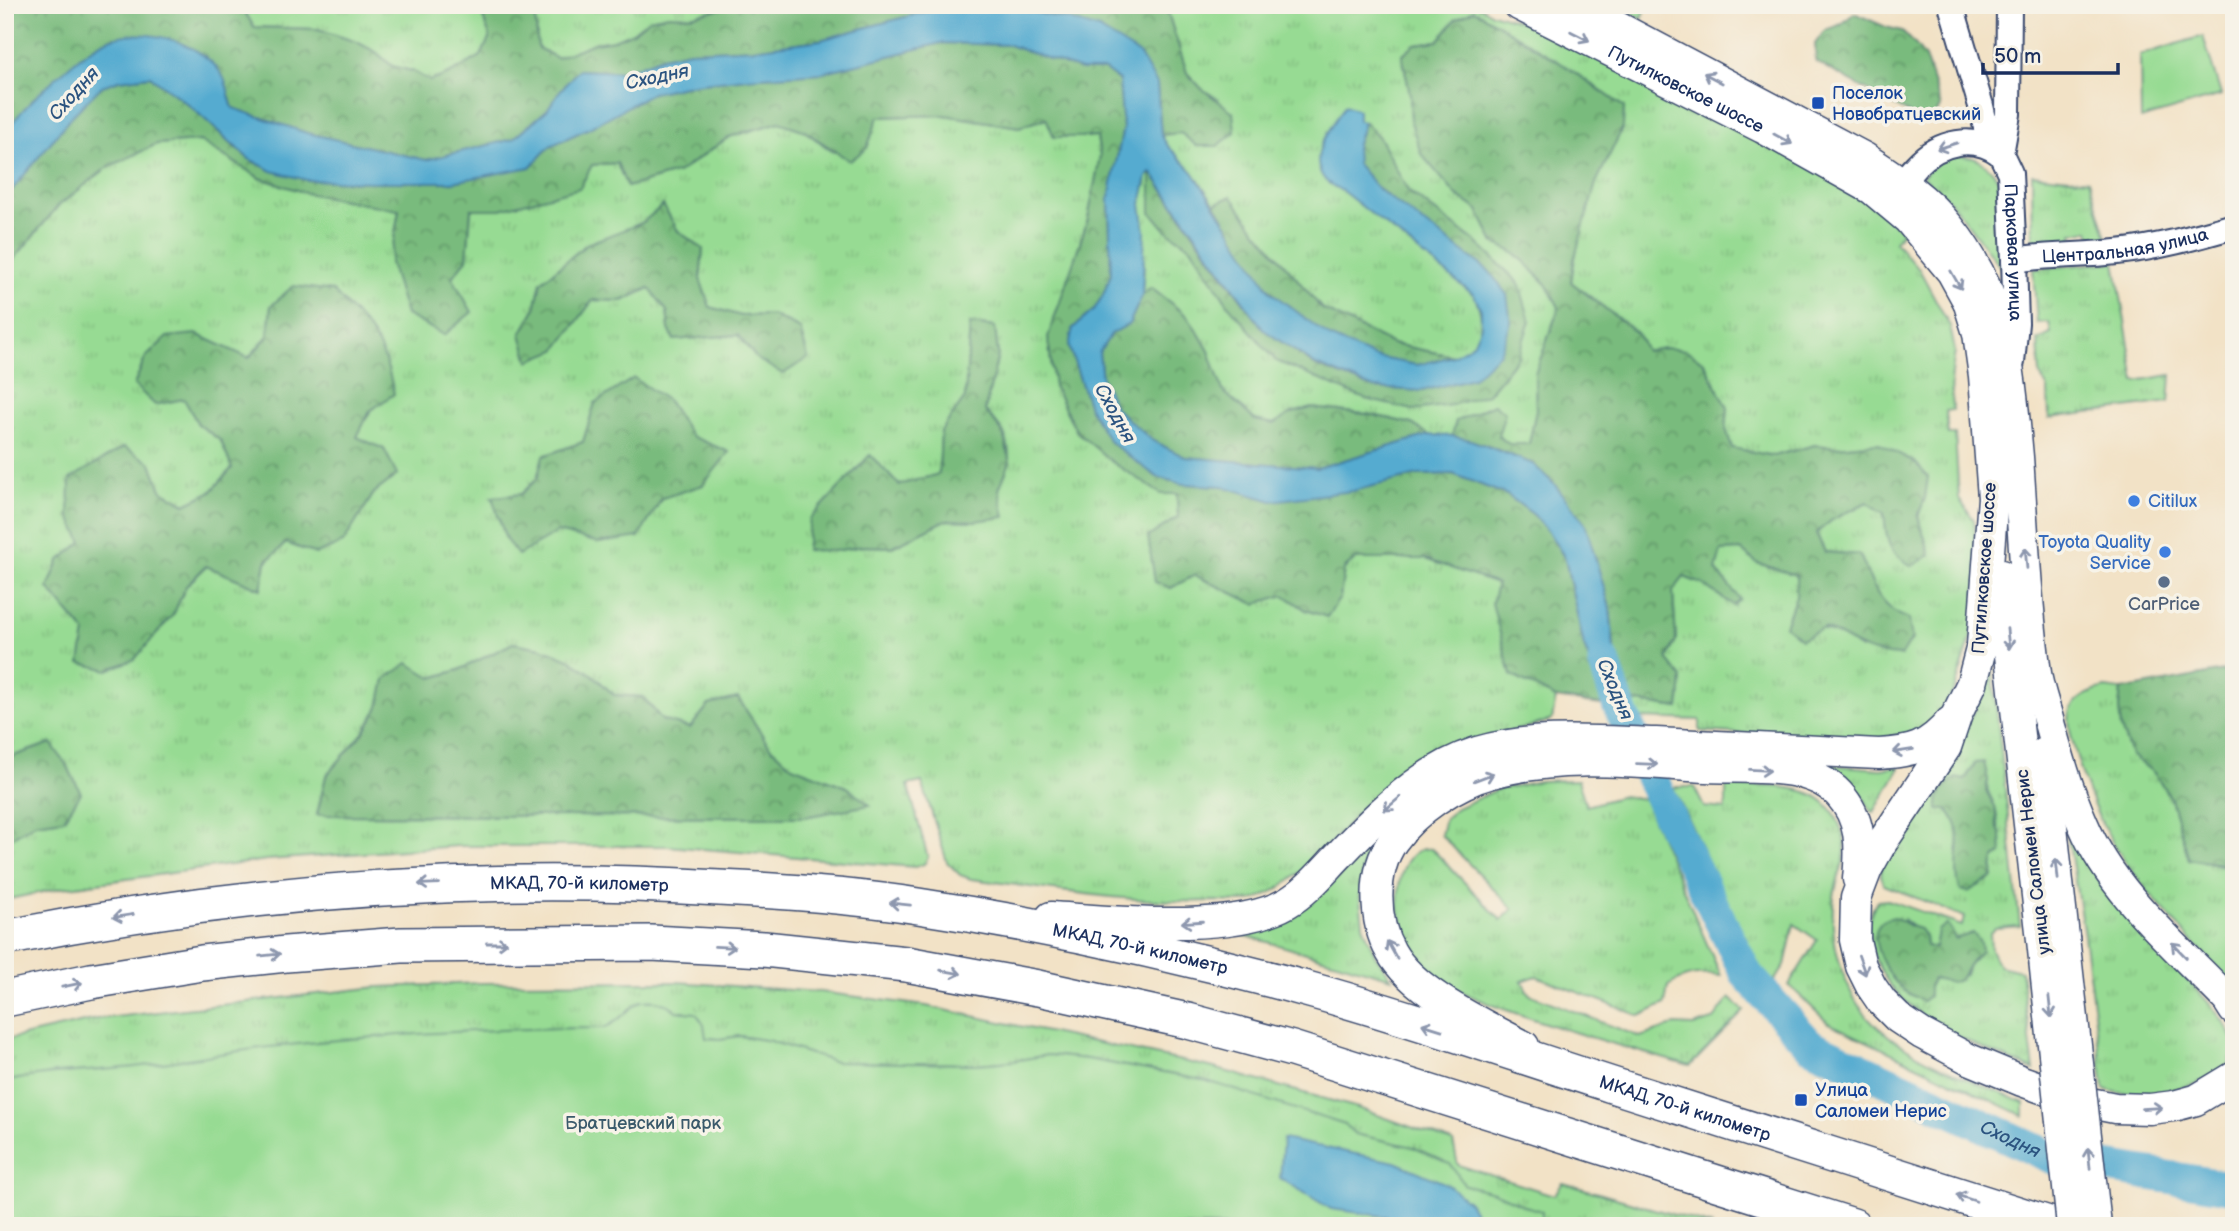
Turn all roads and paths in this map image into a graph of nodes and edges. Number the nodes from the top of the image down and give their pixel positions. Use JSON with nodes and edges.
{"nodes":[{"id":1,"x":1519,"y":5,"type":"edge"},
{"id":2,"x":1576,"y":5,"type":"edge"},
{"id":3,"x":1951,"y":5,"type":"edge"},
{"id":4,"x":2010,"y":5,"type":"edge"},
{"id":5,"x":1996,"y":150,"type":"junction"},
{"id":6,"x":1902,"y":181,"type":"junction"},
{"id":7,"x":1908,"y":219,"type":"junction"},
{"id":8,"x":2234,"y":226,"type":"edge"},
{"id":9,"x":2014,"y":260,"type":"junction"},
{"id":10,"x":2011,"y":377,"type":"junction"},
{"id":11,"x":1993,"y":498,"type":"junction"},
{"id":12,"x":2036,"y":675,"type":"junction"},
{"id":13,"x":1957,"y":714,"type":"junction"},
{"id":14,"x":1597,"y":752,"type":"junction"},
{"id":15,"x":1686,"y":755,"type":"junction"},
{"id":16,"x":1856,"y":898,"type":"junction"},
{"id":17,"x":952,"y":912,"type":"junction"},
{"id":18,"x":5,"y":938,"type":"edge"},
{"id":19,"x":2053,"y":938,"type":"junction"},
{"id":20,"x":5,"y":999,"type":"edge"},
{"id":21,"x":2234,"y":1010,"type":"edge"},
{"id":22,"x":1567,"y":1070,"type":"junction"},
{"id":23,"x":2234,"y":1077,"type":"edge"},
{"id":24,"x":1853,"y":1226,"type":"edge"},
{"id":25,"x":2055,"y":1226,"type":"edge"},
{"id":26,"x":2072,"y":1226,"type":"edge"},
{"id":27,"x":2096,"y":1226,"type":"edge"}],
"edges":[{"from":1,"to":7,"type":"main road","name":"Путилковское шоссе","one_way":true},
{"from":6,"to":2,"type":"main road","name":"Путилковское шоссе","one_way":true},
{"from":3,"to":5,"type":"street"},
{"from":4,"to":5,"type":"street","name":"Парковая улица"},
{"from":5,"to":6,"type":"street","one_way":true},
{"from":5,"to":9,"type":"street","name":"Парковая улица"},
{"from":6,"to":7,"type":"street"},
{"from":6,"to":10,"type":"main road","name":"Путилковское шоссе"},
{"from":7,"to":11,"type":"main road","name":"Путилковское шоссе","one_way":true},
{"from":8,"to":9,"type":"street","name":"Центральная улица"},
{"from":9,"to":10,"type":"street","name":"Парковая улица"},
{"from":12,"to":10,"type":"main road","name":"Путилковское шоссе","one_way":true},
{"from":11,"to":13,"type":"main road","name":"Путилковское шоссе"},
{"from":11,"to":19,"type":"main road","name":"улица Саломеи Нерис","one_way":true},
{"from":19,"to":12,"type":"main road","name":"улица Саломеи Нерис","one_way":true},
{"from":21,"to":12,"type":"main road","name":"Путилковское шоссе","one_way":true},
{"from":13,"to":15,"type":"main road","one_way":true},
{"from":13,"to":16,"type":"main road","name":"Путилковское шоссе"},
{"from":14,"to":15,"type":"main road"},
{"from":14,"to":17,"type":"main road","one_way":true},
{"from":22,"to":14,"type":"main road","one_way":true},
{"from":15,"to":16,"type":"main road","one_way":true},
{"from":16,"to":23,"type":"main road","name":"Путилковское шоссе","one_way":true},
{"from":17,"to":18,"type":"highway","name":"МКАД, 70-й километр","one_way":true},
{"from":22,"to":17,"type":"highway","name":"МКАД, 70-й километр","one_way":true},
{"from":19,"to":26,"type":"main road","name":"улица Саломеи Нерис","one_way":true,"bridge":true},
{"from":27,"to":19,"type":"main road","name":"улица Саломеи Нерис","one_way":true,"bridge":true},
{"from":20,"to":24,"type":"highway","one_way":true},
{"from":25,"to":22,"type":"highway","name":"МКАД, 70-й километр","one_way":true}]}
